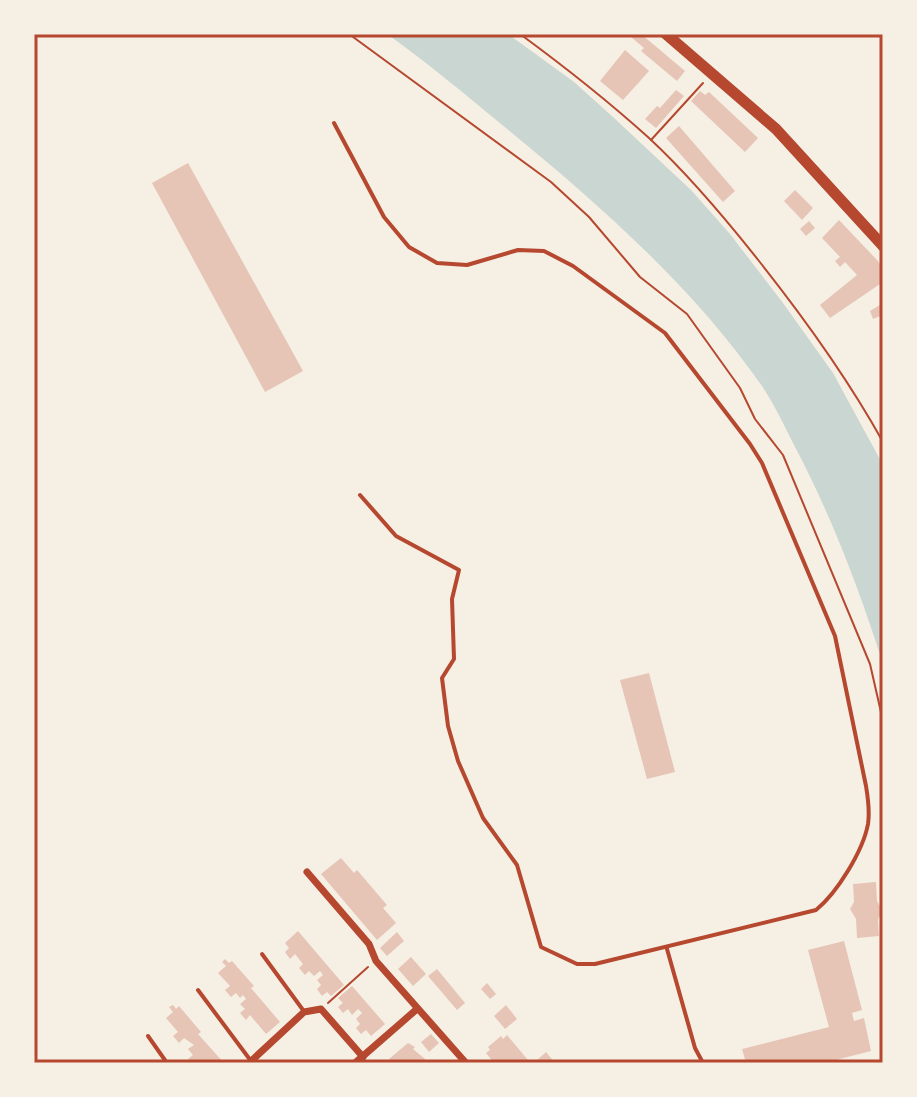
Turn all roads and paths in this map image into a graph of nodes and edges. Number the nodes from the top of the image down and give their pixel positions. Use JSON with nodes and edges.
{"nodes":[{"id":1,"x":520,"y":34,"type":"edge"},
{"id":2,"x":666,"y":34,"type":"edge"},
{"id":3,"x":712,"y":73,"type":"junction"},
{"id":4,"x":334,"y":123,"type":"dead end"},
{"id":5,"x":651,"y":140,"type":"junction"},
{"id":6,"x":883,"y":245,"type":"edge"},
{"id":7,"x":883,"y":442,"type":"edge"},
{"id":8,"x":360,"y":495,"type":"dead end"},
{"id":9,"x":307,"y":872,"type":"dead end"},
{"id":10,"x":667,"y":949,"type":"junction"},
{"id":11,"x":262,"y":954,"type":"dead end"},
{"id":12,"x":376,"y":961,"type":"junction"},
{"id":13,"x":198,"y":990,"type":"dead end"},
{"id":14,"x":321,"y":1009,"type":"junction"},
{"id":15,"x":417,"y":1009,"type":"junction"},
{"id":16,"x":304,"y":1012,"type":"junction"},
{"id":17,"x":148,"y":1036,"type":"dead end"},
{"id":18,"x":459,"y":1056,"type":"junction"},
{"id":19,"x":363,"y":1057,"type":"junction"},
{"id":20,"x":250,"y":1062,"type":"edge"},
{"id":21,"x":167,"y":1063,"type":"edge"},
{"id":22,"x":355,"y":1063,"type":"edge"},
{"id":23,"x":451,"y":1063,"type":"edge"},
{"id":24,"x":466,"y":1063,"type":"edge"},
{"id":25,"x":703,"y":1063,"type":"edge"}],
"edges":[{"from":1,"to":5,"type":"path"},
{"from":2,"to":3,"type":"main road"},
{"from":3,"to":5,"type":"path"},
{"from":3,"to":6,"type":"main road"},
{"from":4,"to":10,"type":"lane"},
{"from":5,"to":7,"type":"path"},
{"from":8,"to":10,"type":"lane"},
{"from":9,"to":12,"type":"street"},
{"from":10,"to":25,"type":"lane"},
{"from":11,"to":16,"type":"lane"},
{"from":12,"to":14,"type":"path"},
{"from":12,"to":15,"type":"street"},
{"from":13,"to":20,"type":"lane"},
{"from":14,"to":16,"type":"street"},
{"from":14,"to":19,"type":"street"},
{"from":15,"to":18,"type":"street"},
{"from":15,"to":19,"type":"street"},
{"from":16,"to":20,"type":"street"},
{"from":17,"to":21,"type":"lane"},
{"from":18,"to":23,"type":"street"},
{"from":18,"to":24,"type":"street"},
{"from":19,"to":22,"type":"street"}]}
